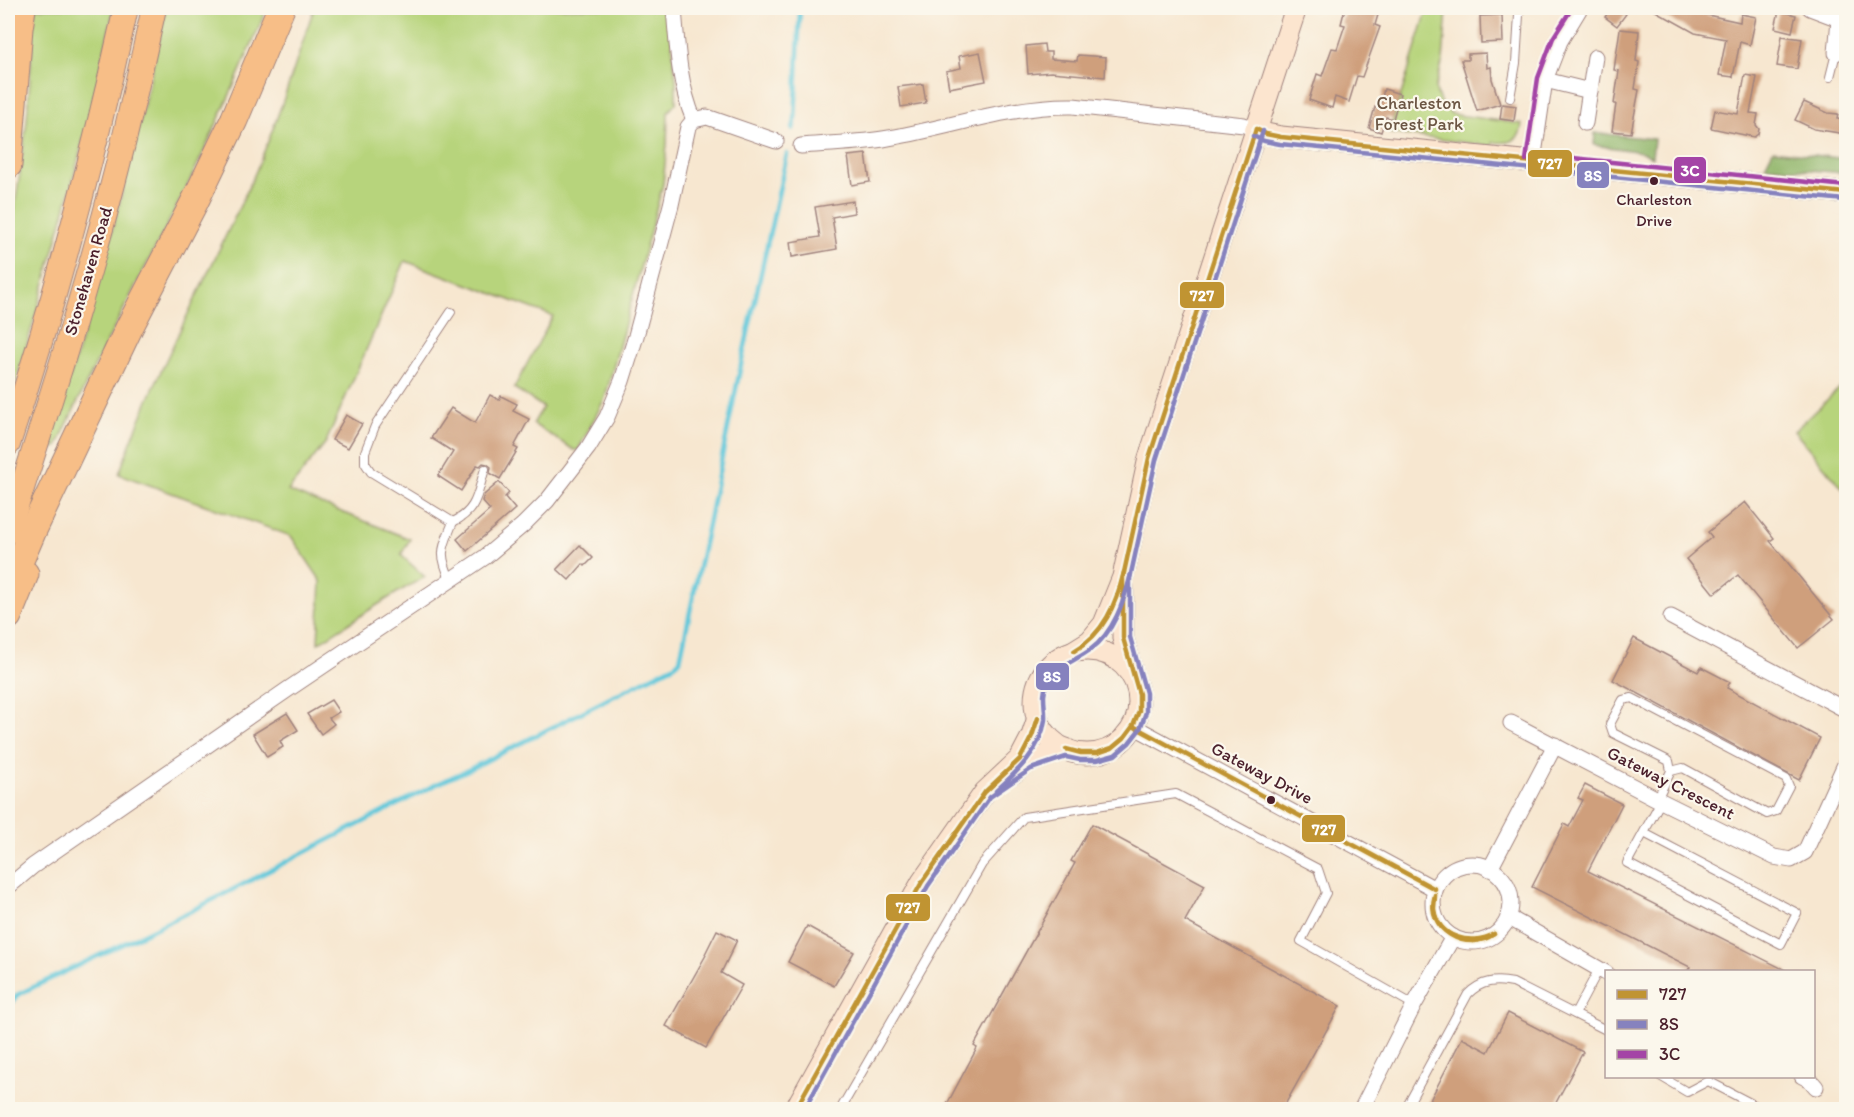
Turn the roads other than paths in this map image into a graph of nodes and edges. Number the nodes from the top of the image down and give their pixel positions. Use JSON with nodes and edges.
{"nodes":[{"id":1,"x":126,"y":8,"type":"edge"},
{"id":2,"x":154,"y":8,"type":"edge"},
{"id":3,"x":281,"y":8,"type":"edge"},
{"id":4,"x":674,"y":8,"type":"edge"},
{"id":5,"x":1296,"y":8,"type":"edge"},
{"id":6,"x":1521,"y":8,"type":"edge"},
{"id":7,"x":1580,"y":8,"type":"edge"},
{"id":8,"x":1810,"y":8,"type":"edge"},
{"id":9,"x":20,"y":14,"type":"edge"},
{"id":10,"x":1843,"y":14,"type":"edge"},
{"id":11,"x":1836,"y":53,"type":"joint"},
{"id":12,"x":1595,"y":57,"type":"dead end"},
{"id":13,"x":1830,"y":77,"type":"dead end"},
{"id":14,"x":1545,"y":80,"type":"junction"},
{"id":15,"x":1590,"y":91,"type":"junction"},
{"id":16,"x":1510,"y":98,"type":"dead end"},
{"id":17,"x":694,"y":120,"type":"junction"},
{"id":18,"x":1585,"y":123,"type":"dead end"},
{"id":19,"x":1256,"y":129,"type":"junction"},
{"id":20,"x":776,"y":141,"type":"dead end"},
{"id":21,"x":801,"y":146,"type":"dead end"},
{"id":22,"x":1533,"y":161,"type":"junction"},
{"id":23,"x":8,"y":165,"type":"edge"},
{"id":24,"x":1846,"y":193,"type":"edge"},
{"id":25,"x":451,"y":312,"type":"dead end"},
{"id":26,"x":8,"y":444,"type":"edge"},
{"id":27,"x":67,"y":461,"type":"junction"},
{"id":28,"x":484,"y":469,"type":"dead end"},
{"id":29,"x":453,"y":522,"type":"junction"},
{"id":30,"x":8,"y":531,"type":"edge"},
{"id":31,"x":1123,"y":577,"type":"junction"},
{"id":32,"x":451,"y":580,"type":"junction"},
{"id":33,"x":8,"y":588,"type":"edge"},
{"id":34,"x":8,"y":616,"type":"edge"},
{"id":35,"x":1671,"y":616,"type":"dead end"},
{"id":36,"x":1074,"y":651,"type":"junction"},
{"id":37,"x":1134,"y":679,"type":"junction"},
{"id":38,"x":1846,"y":710,"type":"edge"},
{"id":39,"x":1038,"y":718,"type":"junction"},
{"id":40,"x":1511,"y":723,"type":"dead end"},
{"id":41,"x":1134,"y":726,"type":"junction"},
{"id":42,"x":1556,"y":745,"type":"junction"},
{"id":43,"x":1066,"y":749,"type":"junction"},
{"id":44,"x":1846,"y":762,"type":"edge"},
{"id":45,"x":1671,"y":771,"type":"junction"},
{"id":46,"x":985,"y":792,"type":"junction"},
{"id":47,"x":1659,"y":800,"type":"junction"},
{"id":48,"x":1644,"y":833,"type":"junction"},
{"id":49,"x":1490,"y":869,"type":"junction"},
{"id":50,"x":8,"y":887,"type":"edge"},
{"id":51,"x":1435,"y":889,"type":"junction"},
{"id":52,"x":1508,"y":917,"type":"junction"},
{"id":53,"x":1453,"y":937,"type":"junction"},
{"id":54,"x":1603,"y":971,"type":"edge"},
{"id":55,"x":1414,"y":1005,"type":"junction"},
{"id":56,"x":1575,"y":1014,"type":"junction"},
{"id":57,"x":1605,"y":1029,"type":"edge"},
{"id":58,"x":1662,"y":1078,"type":"edge"},
{"id":59,"x":1805,"y":1078,"type":"edge"},
{"id":60,"x":1816,"y":1087,"type":"dead end"},
{"id":61,"x":1758,"y":1107,"type":"dead end"},
{"id":62,"x":795,"y":1110,"type":"edge"},
{"id":63,"x":840,"y":1110,"type":"edge"},
{"id":64,"x":1361,"y":1110,"type":"edge"},
{"id":65,"x":1405,"y":1110,"type":"edge"}],
"edges":[{"from":1,"to":26,"type":"main road","name":"Stonehaven Road"},
{"from":2,"to":30,"type":"main road","name":"Stonehaven Road"},
{"from":3,"to":27,"type":"highway"},
{"from":4,"to":17,"type":"street"},
{"from":5,"to":19,"type":"street"},
{"from":6,"to":16,"type":"lane"},
{"from":7,"to":14,"type":"street"},
{"from":8,"to":10,"type":"street"},
{"from":9,"to":23,"type":"highway"},
{"from":10,"to":11,"type":"street"},
{"from":11,"to":13,"type":"lane"},
{"from":12,"to":15,"type":"street"},
{"from":14,"to":15,"type":"street"},
{"from":14,"to":22,"type":"street"},
{"from":15,"to":18,"type":"street"},
{"from":17,"to":20,"type":"street"},
{"from":17,"to":32,"type":"street"},
{"from":19,"to":21,"type":"street"},
{"from":19,"to":22,"type":"street"},
{"from":19,"to":31,"type":"street"},
{"from":22,"to":24,"type":"street"},
{"from":25,"to":29,"type":"lane"},
{"from":27,"to":33,"type":"highway"},
{"from":27,"to":34,"type":"highway"},
{"from":28,"to":29,"type":"lane"},
{"from":29,"to":32,"type":"lane"},
{"from":31,"to":36,"type":"street"},
{"from":31,"to":37,"type":"street"},
{"from":32,"to":50,"type":"street"},
{"from":35,"to":38,"type":"street"},
{"from":36,"to":37,"type":"street"},
{"from":36,"to":39,"type":"street"},
{"from":37,"to":41,"type":"street"},
{"from":39,"to":43,"type":"street"},
{"from":39,"to":46,"type":"street"},
{"from":40,"to":42,"type":"street","name":"Gateway Crescent"},
{"from":41,"to":43,"type":"street"},
{"from":41,"to":51,"type":"street","name":"Gateway Drive"},
{"from":42,"to":47,"type":"street","name":"Gateway Crescent"},
{"from":42,"to":49,"type":"street"},
{"from":43,"to":46,"type":"street"},
{"from":44,"to":47,"type":"street","name":"Gateway Crescent"},
{"from":45,"to":45,"type":"lane"},
{"from":45,"to":47,"type":"lane"},
{"from":46,"to":62,"type":"street"},
{"from":47,"to":48,"type":"lane"},
{"from":48,"to":48,"type":"lane"},
{"from":49,"to":51,"type":"street"},
{"from":49,"to":52,"type":"street"},
{"from":51,"to":53,"type":"street"},
{"from":52,"to":53,"type":"street"},
{"from":52,"to":54,"type":"street"},
{"from":53,"to":55,"type":"street"},
{"from":54,"to":56,"type":"lane"},
{"from":55,"to":63,"type":"lane"},
{"from":55,"to":64,"type":"street"},
{"from":56,"to":57,"type":"lane"},
{"from":56,"to":65,"type":"lane"},
{"from":58,"to":61,"type":"lane"},
{"from":59,"to":60,"type":"street"}]}
